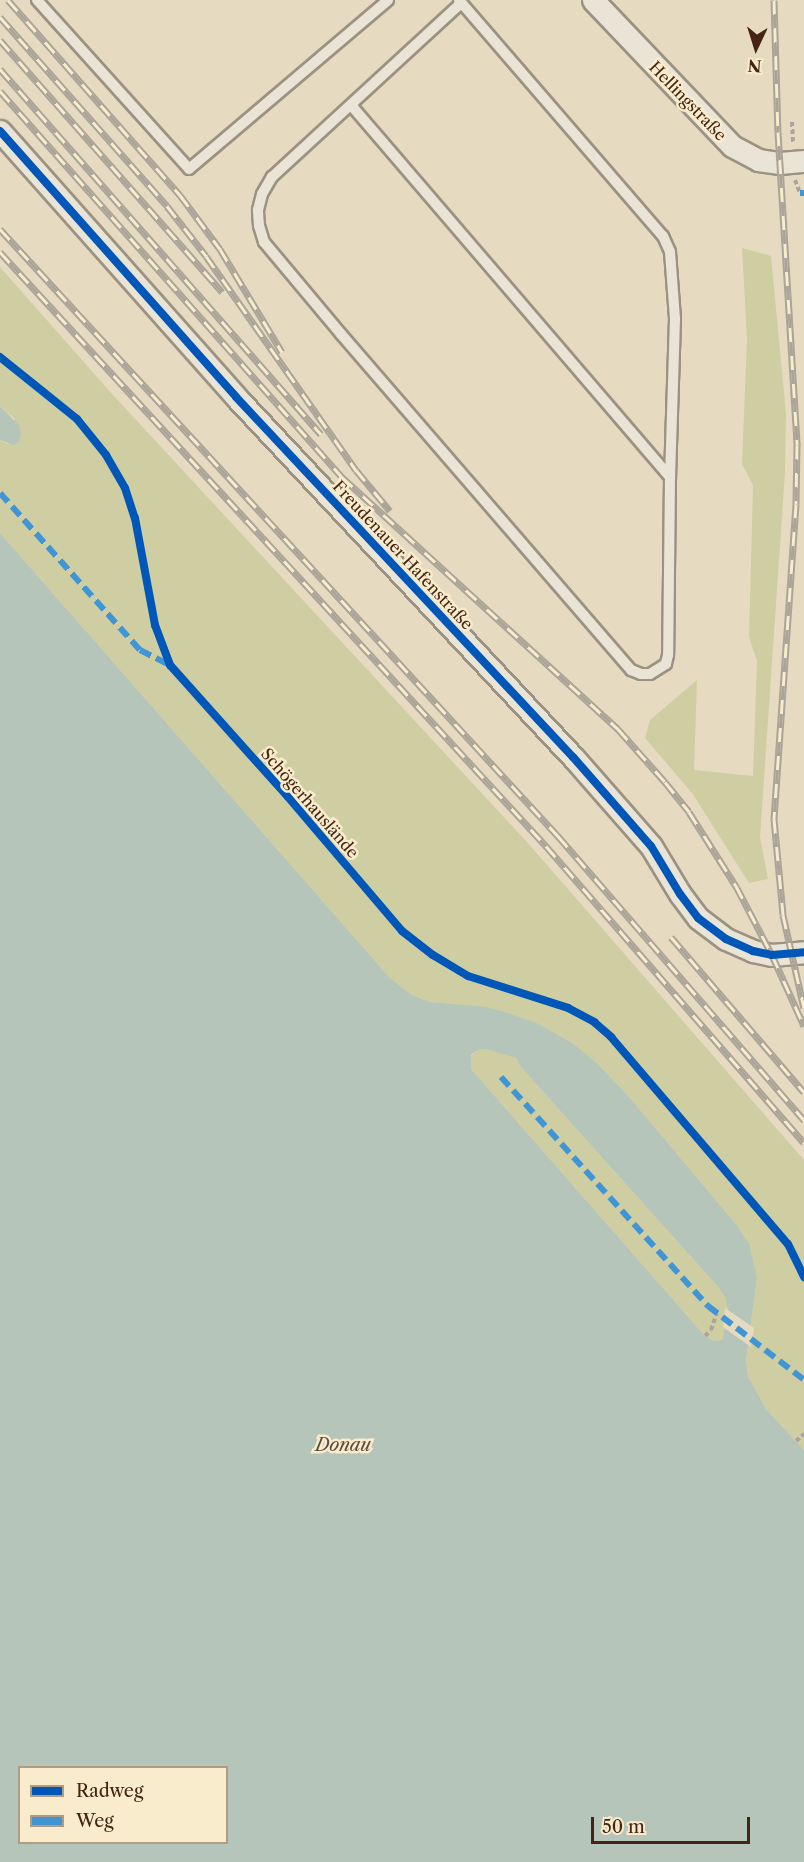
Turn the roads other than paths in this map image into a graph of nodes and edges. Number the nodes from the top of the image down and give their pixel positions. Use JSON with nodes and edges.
{"nodes":[{"id":1,"x":37,"y":0,"type":"edge"},
{"id":2,"x":388,"y":0,"type":"edge"},
{"id":3,"x":593,"y":0,"type":"edge"},
{"id":4,"x":460,"y":2,"type":"edge"},
{"id":5,"x":351,"y":105,"type":"junction"},
{"id":6,"x":0,"y":131,"type":"edge"},
{"id":7,"x":804,"y":161,"type":"edge"},
{"id":8,"x":670,"y":477,"type":"junction"},
{"id":9,"x":804,"y":952,"type":"edge"}],
"edges":[{"from":1,"to":2,"type":"lane"},
{"from":3,"to":7,"type":"street","name":"Hellingstraße"},
{"from":4,"to":5,"type":"lane"},
{"from":4,"to":8,"type":"lane"},
{"from":5,"to":8,"type":"lane"},
{"from":5,"to":8,"type":"lane"},
{"from":6,"to":9,"type":"street","name":"Freudenauer Hafenstraße"}]}
